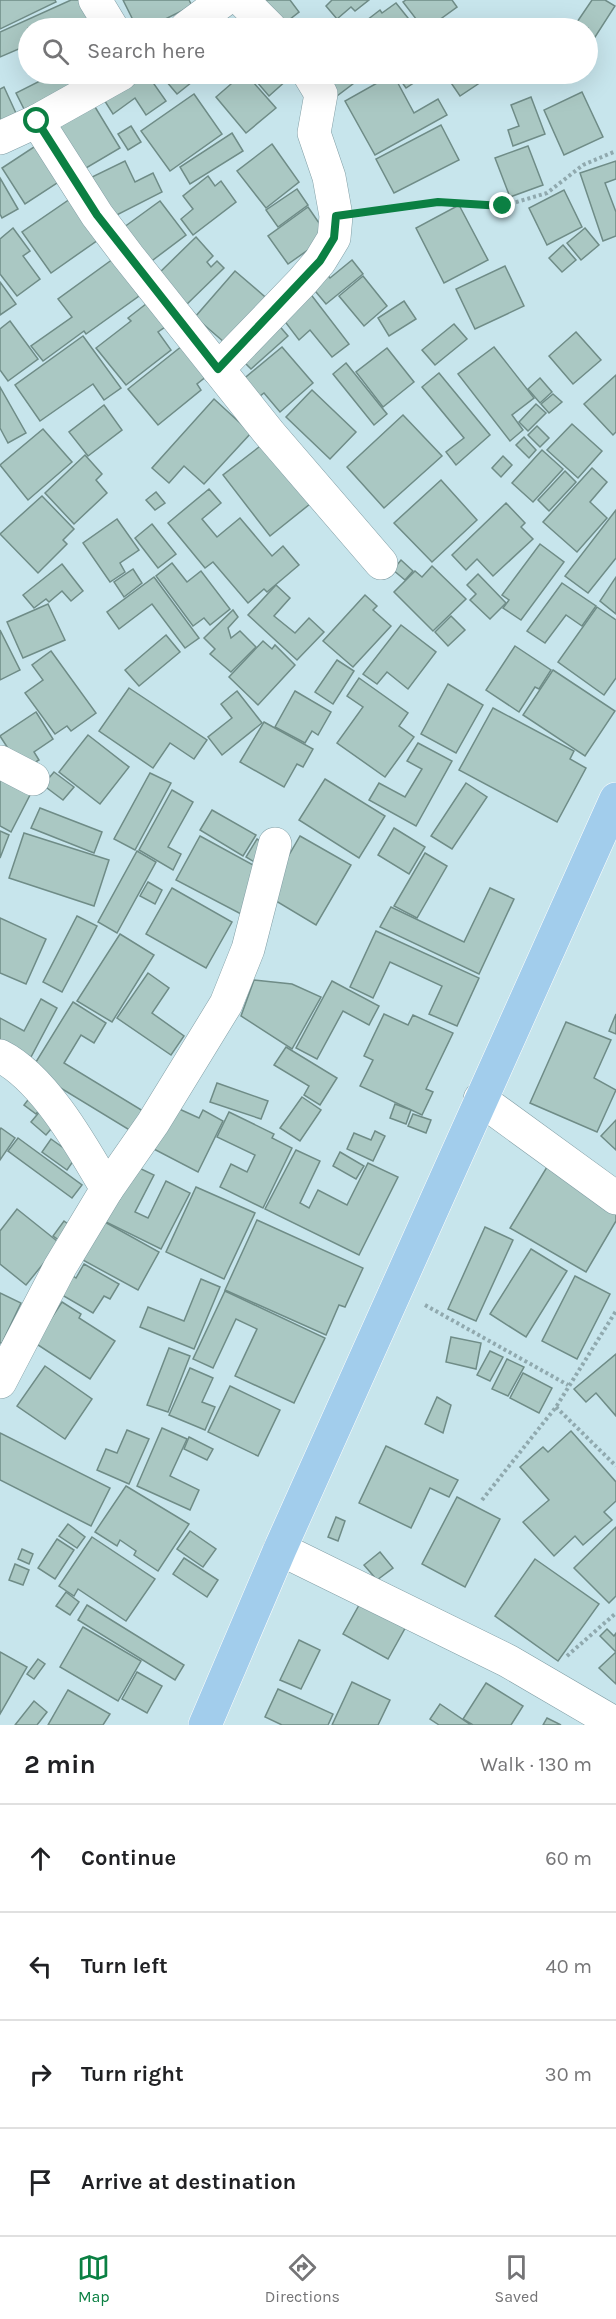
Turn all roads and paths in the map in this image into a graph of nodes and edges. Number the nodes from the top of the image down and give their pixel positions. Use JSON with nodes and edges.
{"nodes":[{"id":1,"x":95,"y":0,"type":"edge"},
{"id":2,"x":224,"y":0,"type":"edge"},
{"id":3,"x":242,"y":0,"type":"edge"},
{"id":4,"x":106,"y":18,"type":"edge"},
{"id":5,"x":200,"y":18,"type":"edge"},
{"id":6,"x":260,"y":18,"type":"edge"},
{"id":7,"x":103,"y":84,"type":"edge"},
{"id":8,"x":315,"y":84,"type":"edge"},
{"id":9,"x":37,"y":121,"type":"junction"},
{"id":10,"x":0,"y":138,"type":"edge"},
{"id":11,"x":616,"y":151,"type":"edge"},
{"id":12,"x":336,"y":216,"type":"junction"},
{"id":13,"x":218,"y":369,"type":"junction"},
{"id":14,"x":381,"y":563,"type":"dead end"},
{"id":15,"x":0,"y":762,"type":"edge"},
{"id":16,"x":33,"y":779,"type":"dead end"},
{"id":17,"x":616,"y":798,"type":"edge"},
{"id":18,"x":275,"y":844,"type":"dead end"},
{"id":19,"x":0,"y":1056,"type":"edge"},
{"id":20,"x":480,"y":1100,"type":"junction"},
{"id":21,"x":108,"y":1189,"type":"junction"},
{"id":22,"x":616,"y":1198,"type":"edge"},
{"id":23,"x":398,"y":1289,"type":"junction"},
{"id":24,"x":616,"y":1311,"type":"edge"},
{"id":25,"x":0,"y":1382,"type":"edge"},
{"id":26,"x":568,"y":1385,"type":"junction"},
{"id":27,"x":556,"y":1407,"type":"junction"},
{"id":28,"x":616,"y":1466,"type":"edge"},
{"id":29,"x":482,"y":1500,"type":"dead end"},
{"id":30,"x":280,"y":1549,"type":"junction"},
{"id":31,"x":616,"y":1613,"type":"edge"},
{"id":32,"x":541,"y":1681,"type":"junction"},
{"id":33,"x":616,"y":1724,"type":"edge"},
{"id":34,"x":205,"y":1725,"type":"edge"}],
"edges":[{"from":1,"to":4,"type":"street"},
{"from":2,"to":5,"type":"street"},
{"from":3,"to":6,"type":"street"},
{"from":7,"to":9,"type":"street"},
{"from":8,"to":12,"type":"street"},
{"from":9,"to":10,"type":"street"},
{"from":9,"to":13,"type":"street"},
{"from":11,"to":12,"type":"path"},
{"from":12,"to":13,"type":"street"},
{"from":13,"to":14,"type":"street"},
{"from":15,"to":16,"type":"street"},
{"from":17,"to":20,"type":"main road"},
{"from":18,"to":21,"type":"street"},
{"from":19,"to":21,"type":"street"},
{"from":20,"to":22,"type":"street"},
{"from":20,"to":23,"type":"main road"},
{"from":21,"to":25,"type":"street"},
{"from":23,"to":26,"type":"path"},
{"from":23,"to":30,"type":"main road"},
{"from":24,"to":26,"type":"path"},
{"from":26,"to":27,"type":"path"},
{"from":27,"to":28,"type":"path"},
{"from":27,"to":29,"type":"path"},
{"from":30,"to":32,"type":"street"},
{"from":30,"to":34,"type":"main road"},
{"from":31,"to":32,"type":"path"},
{"from":32,"to":33,"type":"street"}]}
